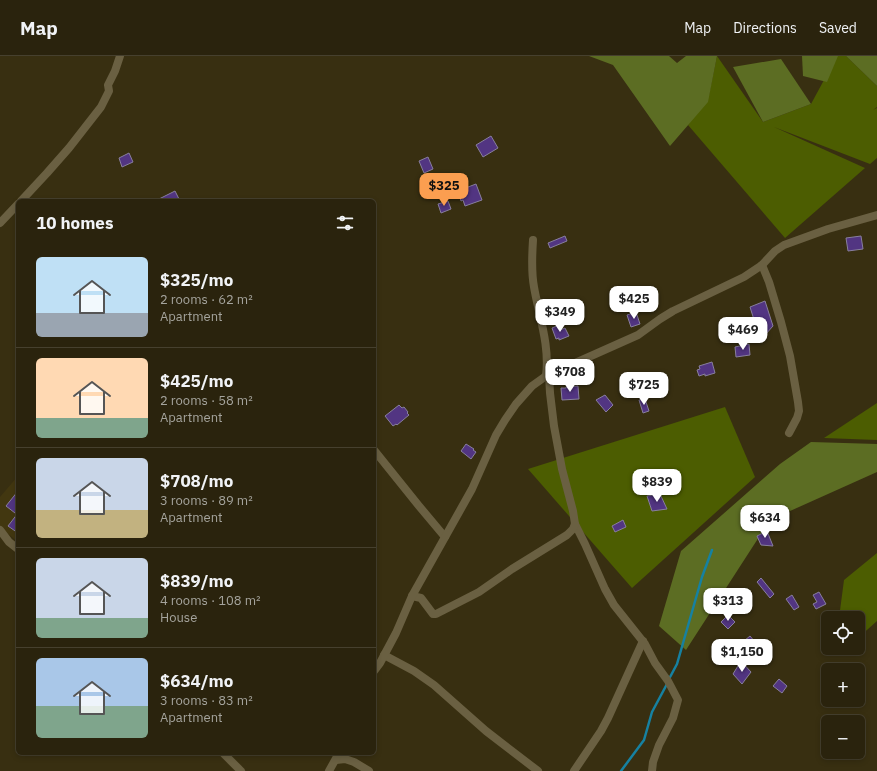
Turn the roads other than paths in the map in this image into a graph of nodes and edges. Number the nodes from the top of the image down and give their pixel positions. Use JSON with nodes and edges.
{"nodes":[{"id":1,"x":120,"y":56,"type":"edge"},
{"id":2,"x":23,"y":199,"type":"edge"},
{"id":3,"x":16,"y":206,"type":"edge"},
{"id":4,"x":877,"y":215,"type":"edge"},
{"id":5,"x":0,"y":223,"type":"edge"},
{"id":6,"x":533,"y":240,"type":"dead end"},
{"id":7,"x":762,"y":265,"type":"junction"},
{"id":8,"x":548,"y":375,"type":"junction"},
{"id":9,"x":789,"y":433,"type":"dead end"},
{"id":10,"x":376,"y":452,"type":"edge"},
{"id":11,"x":575,"y":524,"type":"junction"},
{"id":12,"x":0,"y":530,"type":"edge"},
{"id":13,"x":445,"y":537,"type":"junction"},
{"id":14,"x":16,"y":547,"type":"edge"},
{"id":15,"x":412,"y":596,"type":"junction"},
{"id":16,"x":642,"y":641,"type":"junction"},
{"id":17,"x":384,"y":655,"type":"junction"},
{"id":18,"x":376,"y":668,"type":"edge"},
{"id":19,"x":225,"y":755,"type":"edge"},
{"id":20,"x":337,"y":757,"type":"edge"},
{"id":21,"x":241,"y":771,"type":"edge"},
{"id":22,"x":329,"y":771,"type":"edge"},
{"id":23,"x":369,"y":771,"type":"edge"},
{"id":24,"x":538,"y":771,"type":"edge"},
{"id":25,"x":574,"y":771,"type":"edge"},
{"id":26,"x":652,"y":771,"type":"edge"}],
"edges":[{"from":1,"to":2,"type":"street"},
{"from":3,"to":5,"type":"street"},
{"from":4,"to":7,"type":"street"},
{"from":6,"to":8,"type":"street"},
{"from":7,"to":8,"type":"street"},
{"from":7,"to":9,"type":"street"},
{"from":8,"to":11,"type":"street"},
{"from":8,"to":13,"type":"street"},
{"from":10,"to":13,"type":"street"},
{"from":11,"to":15,"type":"street"},
{"from":11,"to":16,"type":"street"},
{"from":12,"to":14,"type":"street"},
{"from":13,"to":15,"type":"street"},
{"from":15,"to":17,"type":"street"},
{"from":16,"to":25,"type":"street"},
{"from":16,"to":26,"type":"street"},
{"from":17,"to":18,"type":"street"},
{"from":17,"to":24,"type":"street"},
{"from":19,"to":21,"type":"street"},
{"from":20,"to":22,"type":"street"},
{"from":20,"to":23,"type":"street"}]}
